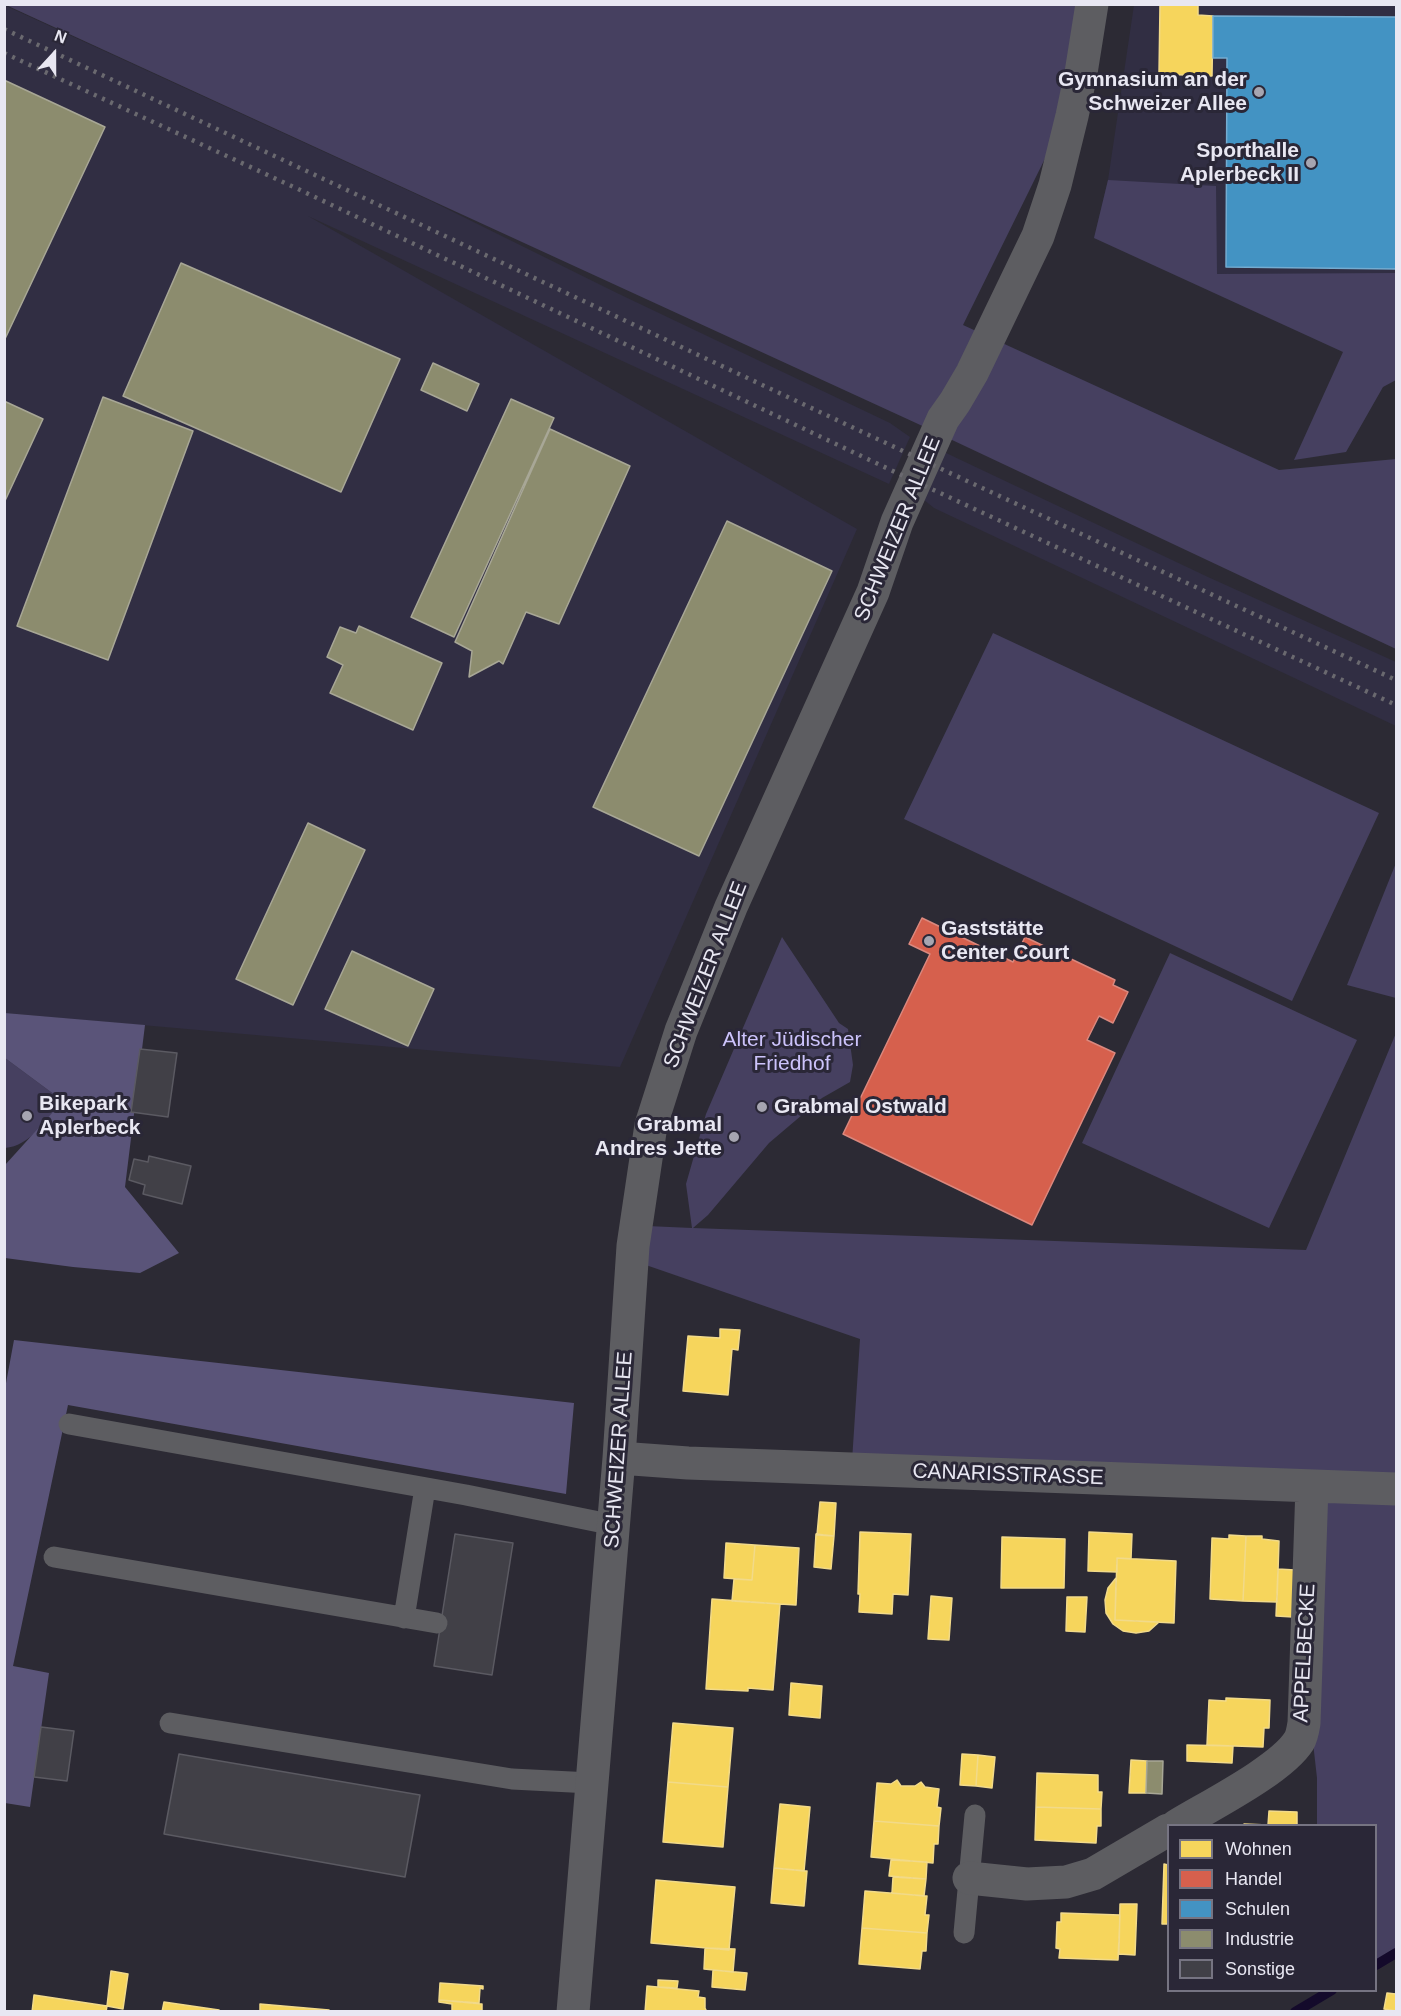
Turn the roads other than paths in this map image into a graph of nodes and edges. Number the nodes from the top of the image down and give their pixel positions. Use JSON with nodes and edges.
{"nodes":[{"id":1,"x":1092,"y":4,"type":"edge"},
{"id":2,"x":69,"y":1424,"type":"dead end"},
{"id":3,"x":620,"y":1458,"type":"junction"},
{"id":4,"x":1312,"y":1486,"type":"junction"},
{"id":5,"x":425,"y":1488,"type":"junction"},
{"id":6,"x":1396,"y":1489,"type":"edge"},
{"id":7,"x":614,"y":1525,"type":"junction"},
{"id":8,"x":54,"y":1557,"type":"dead end"},
{"id":9,"x":404,"y":1618,"type":"junction"},
{"id":10,"x":437,"y":1623,"type":"dead end"},
{"id":11,"x":170,"y":1723,"type":"dead end"},
{"id":12,"x":591,"y":1784,"type":"junction"},
{"id":13,"x":975,"y":1815,"type":"dead end"},
{"id":14,"x":1179,"y":1824,"type":"edge"},
{"id":15,"x":1167,"y":1831,"type":"edge"},
{"id":16,"x":969,"y":1878,"type":"junction"},
{"id":17,"x":964,"y":1933,"type":"dead end"},
{"id":18,"x":573,"y":2012,"type":"edge"}],
"edges":[{"from":1,"to":3,"type":"street","name":"SCHWEIZER ALLEE"},
{"from":2,"to":5,"type":"lane"},
{"from":3,"to":4,"type":"street","name":"CANARISSTRASSE"},
{"from":3,"to":7,"type":"street","name":"SCHWEIZER ALLEE"},
{"from":4,"to":6,"type":"street","name":"CANARISSTRASSE"},
{"from":4,"to":14,"type":"street","name":"APPELBECKE"},
{"from":5,"to":7,"type":"lane"},
{"from":5,"to":9,"type":"lane"},
{"from":7,"to":12,"type":"street","name":"SCHWEIZER ALLEE"},
{"from":8,"to":9,"type":"lane"},
{"from":9,"to":10,"type":"lane"},
{"from":11,"to":12,"type":"lane"},
{"from":12,"to":18,"type":"street","name":"SCHWEIZER ALLEE"},
{"from":13,"to":16,"type":"lane"},
{"from":15,"to":16,"type":"street"},
{"from":16,"to":17,"type":"lane"}]}
